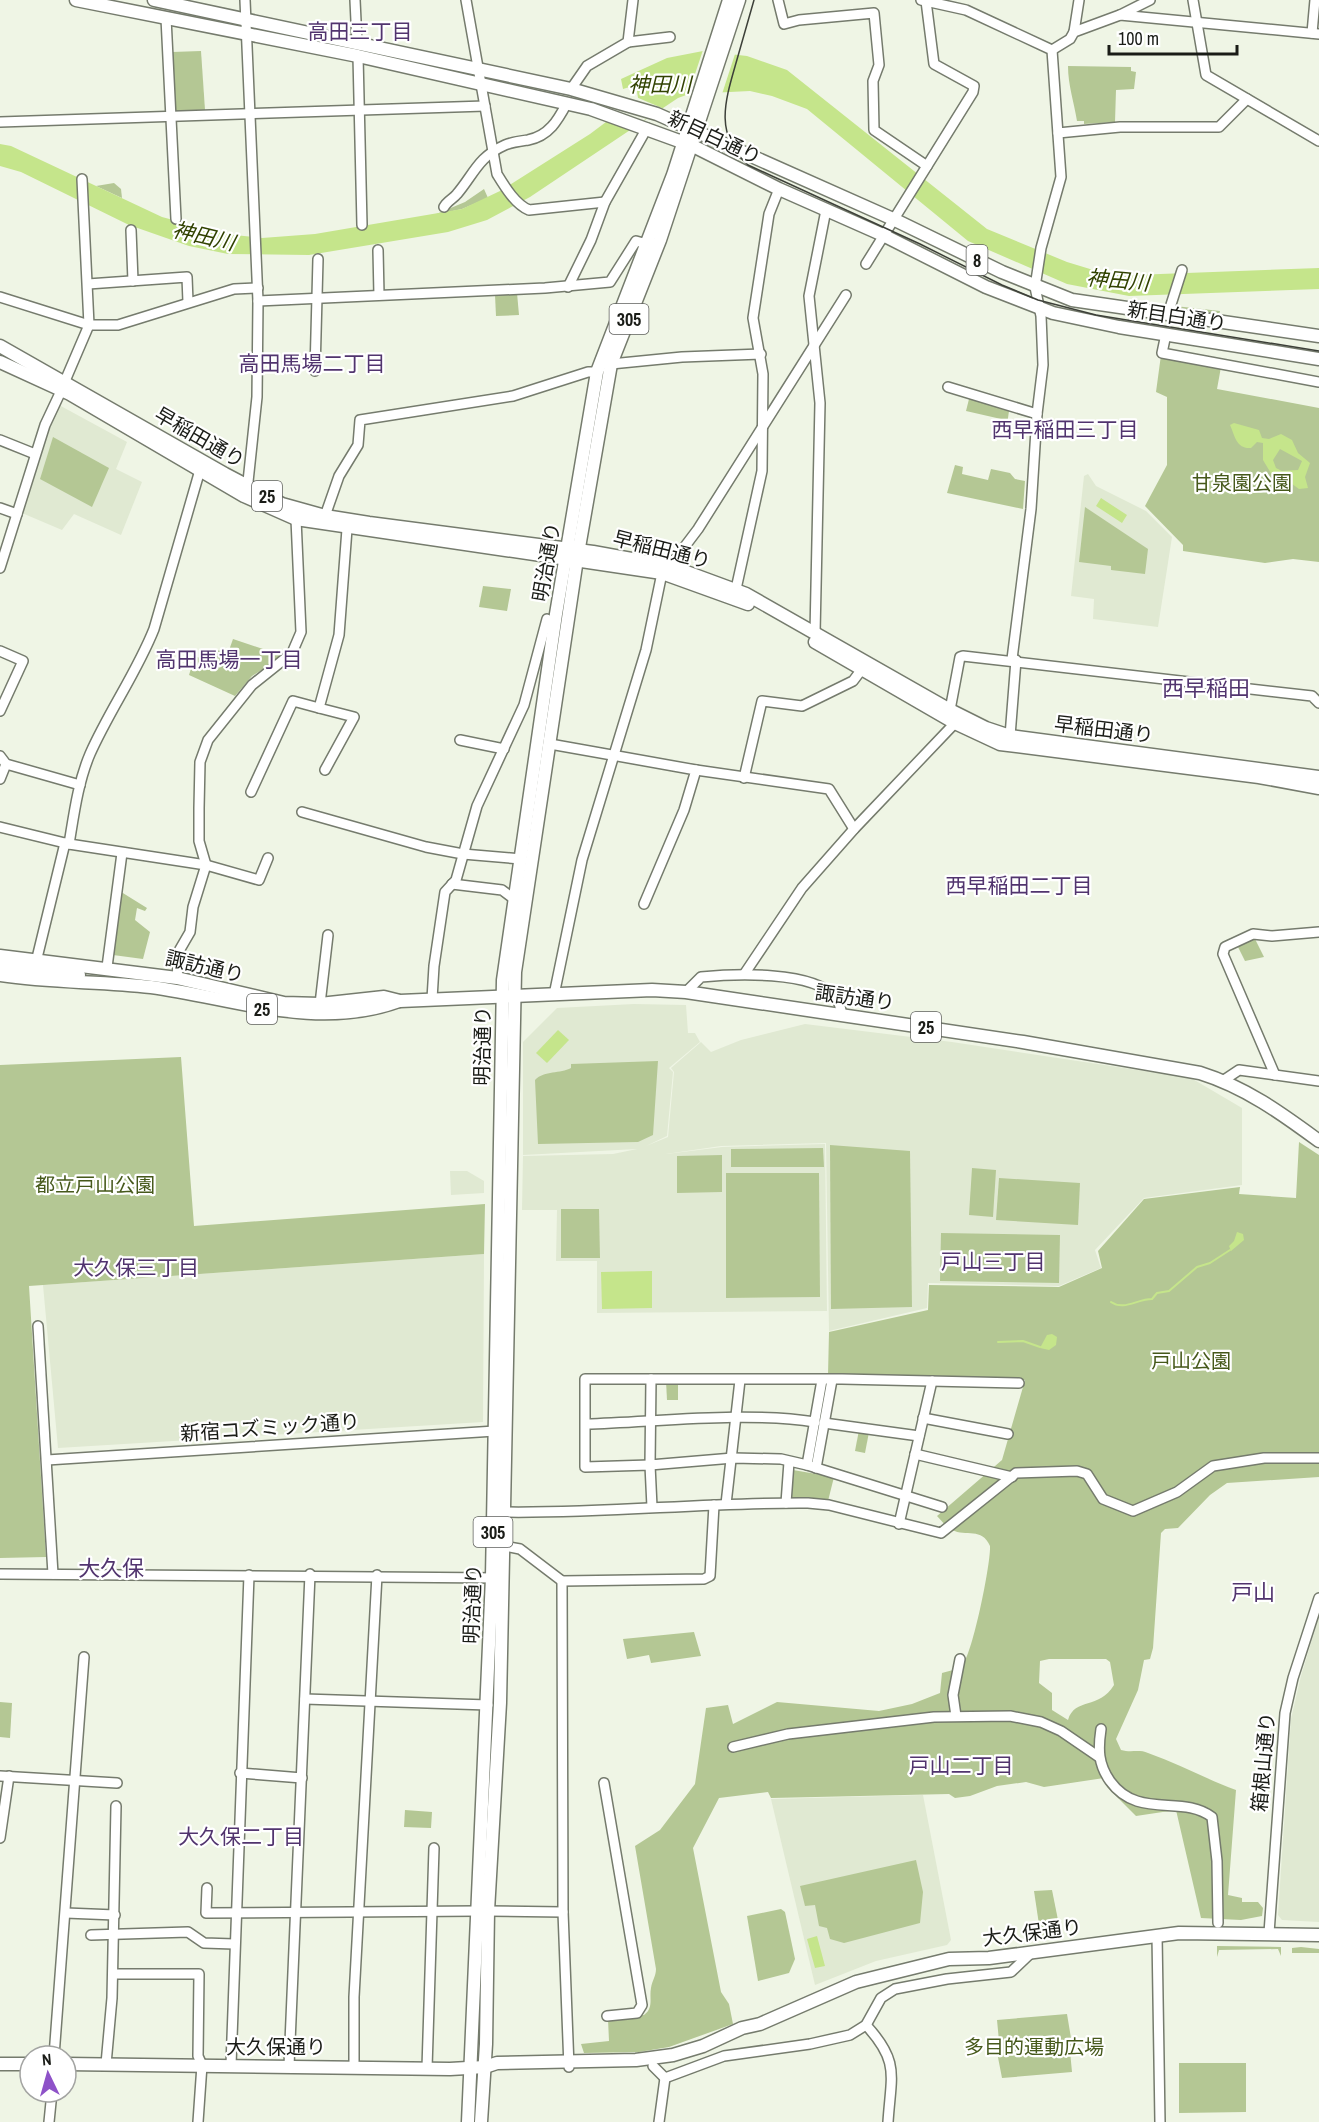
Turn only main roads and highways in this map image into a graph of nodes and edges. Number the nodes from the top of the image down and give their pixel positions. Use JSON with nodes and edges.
{"nodes":[{"id":1,"x":76,"y":0,"type":"edge"},
{"id":2,"x":158,"y":0,"type":"edge"},
{"id":3,"x":729,"y":0,"type":"edge"},
{"id":4,"x":739,"y":0,"type":"edge"},
{"id":5,"x":719,"y":50,"type":"junction"},
{"id":6,"x":693,"y":129,"type":"junction"},
{"id":7,"x":688,"y":144,"type":"junction"},
{"id":8,"x":652,"y":246,"type":"junction"},
{"id":9,"x":1319,"y":336,"type":"edge"},
{"id":10,"x":0,"y":346,"type":"edge"},
{"id":11,"x":1319,"y":359,"type":"edge"},
{"id":12,"x":0,"y":362,"type":"edge"},
{"id":13,"x":63,"y":386,"type":"junction"},
{"id":14,"x":246,"y":491,"type":"junction"},
{"id":15,"x":572,"y":554,"type":"junction"},
{"id":16,"x":666,"y":570,"type":"junction"},
{"id":17,"x":1319,"y":777,"type":"edge"},
{"id":18,"x":1319,"y":788,"type":"edge"},
{"id":19,"x":0,"y":956,"type":"edge"},
{"id":20,"x":0,"y":966,"type":"edge"},
{"id":21,"x":128,"y":970,"type":"junction"},
{"id":22,"x":73,"y":974,"type":"junction"},
{"id":23,"x":0,"y":975,"type":"edge"},
{"id":24,"x":178,"y":983,"type":"junction"},
{"id":25,"x":124,"y":985,"type":"junction"},
{"id":26,"x":508,"y":996,"type":"junction"},
{"id":27,"x":400,"y":1001,"type":"junction"},
{"id":28,"x":1319,"y":1141,"type":"edge"},
{"id":29,"x":499,"y":1512,"type":"junction"},
{"id":30,"x":498,"y":1577,"type":"junction"},
{"id":31,"x":483,"y":1911,"type":"junction"},
{"id":32,"x":1319,"y":1935,"type":"edge"},
{"id":33,"x":760,"y":2024,"type":"junction"},
{"id":34,"x":0,"y":2064,"type":"edge"},
{"id":35,"x":18,"y":2064,"type":"edge"},
{"id":36,"x":78,"y":2064,"type":"edge"},
{"id":37,"x":569,"y":2064,"type":"junction"},
{"id":38,"x":485,"y":2067,"type":"junction"},
{"id":39,"x":472,"y":2068,"type":"junction"},
{"id":40,"x":468,"y":2122,"type":"edge"},
{"id":41,"x":481,"y":2122,"type":"edge"}],
"edges":[{"from":1,"to":7,"type":"main road","name":"新目白通り","number":"8"},
{"from":2,"to":6,"type":"main road","name":"新目白通り","number":"8"},
{"from":3,"to":5,"type":"main road","name":"明治通り","number":"305"},
{"from":4,"to":5,"type":"main road","name":"明治通り","number":"305"},
{"from":5,"to":6,"type":"main road","name":"明治通り","number":"305"},
{"from":6,"to":7,"type":"main road","name":"明治通り","number":"305"},
{"from":6,"to":9,"type":"main road","name":"新目白通り","number":"8"},
{"from":7,"to":8,"type":"main road","name":"明治通り","number":"305"},
{"from":7,"to":11,"type":"main road","name":"新目白通り","number":"8"},
{"from":8,"to":15,"type":"main road","name":"明治通り","number":"305"},
{"from":8,"to":15,"type":"main road","name":"明治通り","number":"305"},
{"from":10,"to":13,"type":"main road","name":"早稲田通り","number":"25"},
{"from":12,"to":13,"type":"main road","name":"早稲田通り","number":"25"},
{"from":13,"to":14,"type":"main road","name":"早稲田通り","number":"25"},
{"from":13,"to":14,"type":"main road","name":"早稲田通り","number":"25"},
{"from":14,"to":15,"type":"main road","name":"早稲田通り","number":"25"},
{"from":14,"to":15,"type":"main road","name":"早稲田通り","number":"25"},
{"from":15,"to":16,"type":"main road","name":"早稲田通り","number":"25"},
{"from":15,"to":26,"type":"main road","name":"明治通り","number":"305"},
{"from":15,"to":26,"type":"main road","name":"明治通り","number":"305"},
{"from":16,"to":17,"type":"main road","name":"早稲田通り","number":"25"},
{"from":16,"to":18,"type":"main road","name":"早稲田通り","number":"25"},
{"from":19,"to":21,"type":"main road","name":"諏訪通り","number":"25"},
{"from":20,"to":22,"type":"main road","number":"25"},
{"from":21,"to":22,"type":"main road","number":"25"},
{"from":21,"to":24,"type":"main road","name":"諏訪通り","number":"25"},
{"from":22,"to":25,"type":"main road","number":"25"},
{"from":23,"to":25,"type":"main road","name":"諏訪通り","number":"25"},
{"from":24,"to":25,"type":"main road","name":"諏訪通り","number":"25"},
{"from":24,"to":27,"type":"main road","name":"諏訪通り","number":"25"},
{"from":24,"to":27,"type":"main road","name":"諏訪通り","number":"25"},
{"from":26,"to":27,"type":"main road","name":"諏訪通り","number":"25"},
{"from":26,"to":28,"type":"main road","name":"諏訪通り","number":"25"},
{"from":26,"to":29,"type":"main road","name":"明治通り","number":"305"},
{"from":26,"to":29,"type":"main road","name":"明治通り","number":"305"},
{"from":29,"to":30,"type":"main road","name":"明治通り","number":"305"},
{"from":29,"to":30,"type":"main road","name":"明治通り","number":"305"},
{"from":30,"to":31,"type":"main road","name":"明治通り","number":"305"},
{"from":30,"to":31,"type":"main road","name":"明治通り","number":"305"},
{"from":31,"to":38,"type":"main road","name":"明治通り","number":"305"},
{"from":31,"to":39,"type":"main road","name":"明治通り","number":"305"},
{"from":32,"to":33,"type":"main road","name":"大久保通り"},
{"from":33,"to":37,"type":"main road","name":"大久保通り"},
{"from":33,"to":37,"type":"main road","name":"大久保通り"},
{"from":34,"to":35,"type":"main road"},
{"from":36,"to":39,"type":"main road","name":"大久保通り"},
{"from":37,"to":38,"type":"main road","name":"大久保通り"},
{"from":38,"to":39,"type":"main road","name":"大久保通り"},
{"from":38,"to":41,"type":"main road","name":"明治通り","number":"305"},
{"from":39,"to":40,"type":"main road","name":"明治通り","number":"305"}]}
